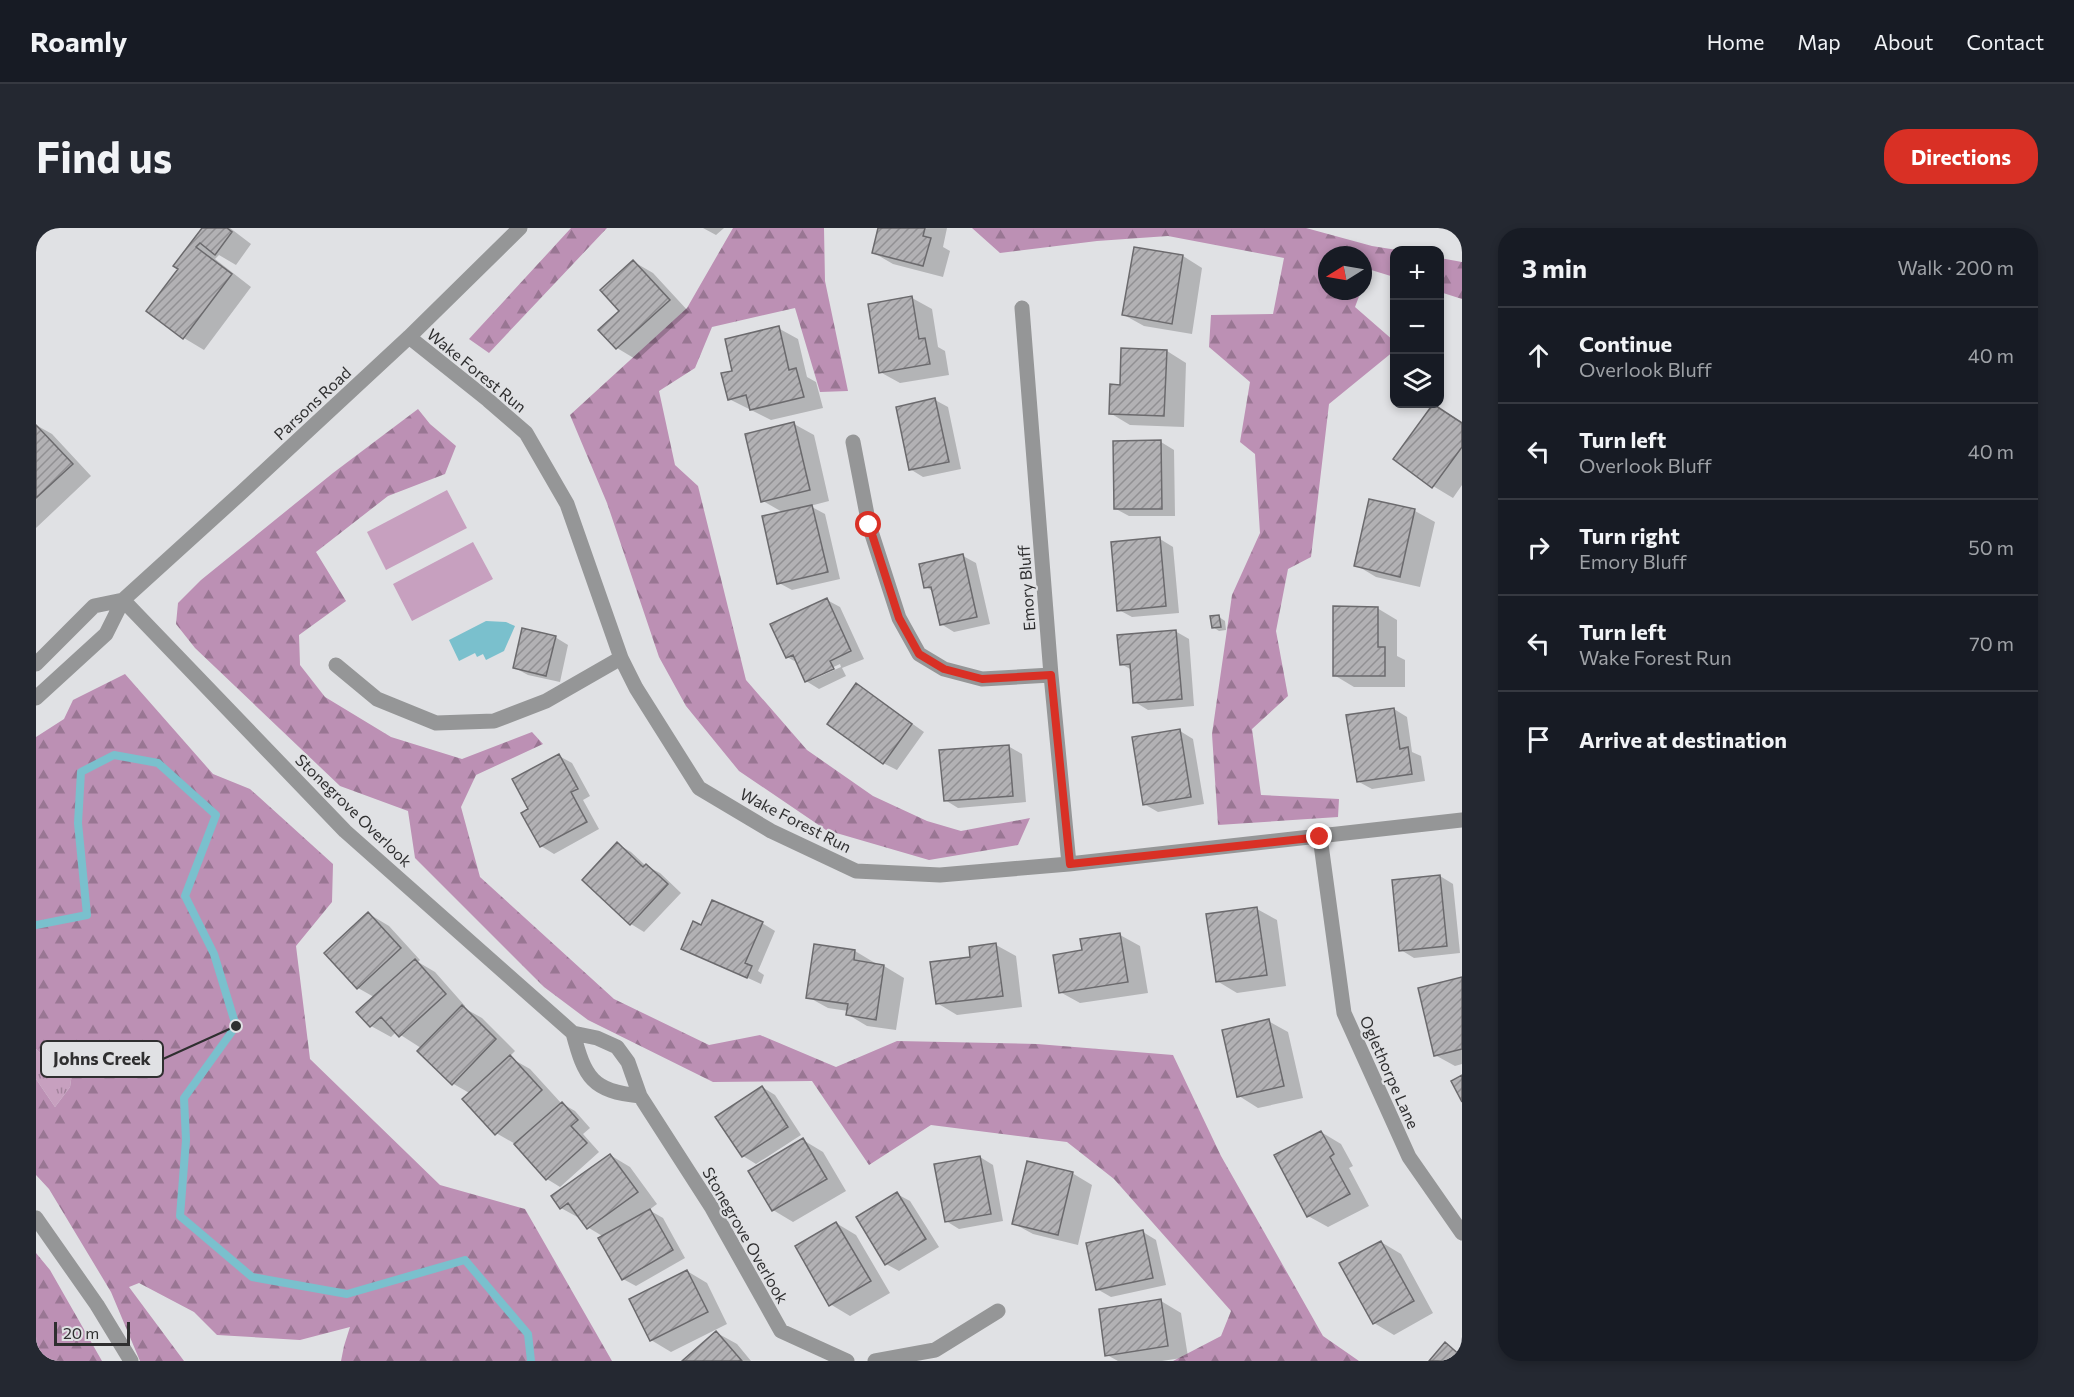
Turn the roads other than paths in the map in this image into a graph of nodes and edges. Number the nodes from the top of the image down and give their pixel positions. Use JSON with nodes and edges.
{"nodes":[{"id":1,"x":519,"y":228,"type":"edge"},
{"id":2,"x":1022,"y":308,"type":"dead end"},
{"id":3,"x":409,"y":338,"type":"junction"},
{"id":4,"x":853,"y":442,"type":"dead end"},
{"id":5,"x":123,"y":600,"type":"junction"},
{"id":6,"x":621,"y":658,"type":"junction"},
{"id":7,"x":36,"y":664,"type":"edge"},
{"id":8,"x":336,"y":665,"type":"dead end"},
{"id":9,"x":1051,"y":675,"type":"junction"},
{"id":10,"x":36,"y":698,"type":"edge"},
{"id":11,"x":1462,"y":820,"type":"edge"},
{"id":12,"x":1320,"y":837,"type":"junction"},
{"id":13,"x":1070,"y":864,"type":"junction"},
{"id":14,"x":573,"y":1033,"type":"junction"},
{"id":15,"x":640,"y":1096,"type":"junction"},
{"id":16,"x":36,"y":1218,"type":"edge"},
{"id":17,"x":1462,"y":1233,"type":"edge"},
{"id":18,"x":998,"y":1311,"type":"dead end"},
{"id":19,"x":131,"y":1361,"type":"edge"},
{"id":20,"x":847,"y":1361,"type":"edge"},
{"id":21,"x":874,"y":1361,"type":"edge"}],
"edges":[{"from":1,"to":3,"type":"street","name":"Parsons Road"},
{"from":2,"to":9,"type":"street","name":"Emory Bluff"},
{"from":3,"to":5,"type":"street","name":"Parsons Road"},
{"from":3,"to":6,"type":"street","name":"Wake Forest Run"},
{"from":4,"to":9,"type":"street"},
{"from":5,"to":7,"type":"street"},
{"from":5,"to":10,"type":"street","name":"Parsons Road"},
{"from":5,"to":14,"type":"street","name":"Stonegrove Overlook"},
{"from":6,"to":8,"type":"street"},
{"from":6,"to":13,"type":"street","name":"Wake Forest Run"},
{"from":9,"to":13,"type":"street","name":"Emory Bluff"},
{"from":11,"to":12,"type":"street","name":"Wake Forest Run"},
{"from":12,"to":13,"type":"street","name":"Wake Forest Run"},
{"from":12,"to":17,"type":"street","name":"Oglethorpe Lane"},
{"from":14,"to":15,"type":"street","name":"Stonegrove Overlook"},
{"from":14,"to":15,"type":"street"},
{"from":15,"to":20,"type":"street","name":"Stonegrove Overlook"},
{"from":16,"to":19,"type":"street"},
{"from":18,"to":21,"type":"street"}]}
